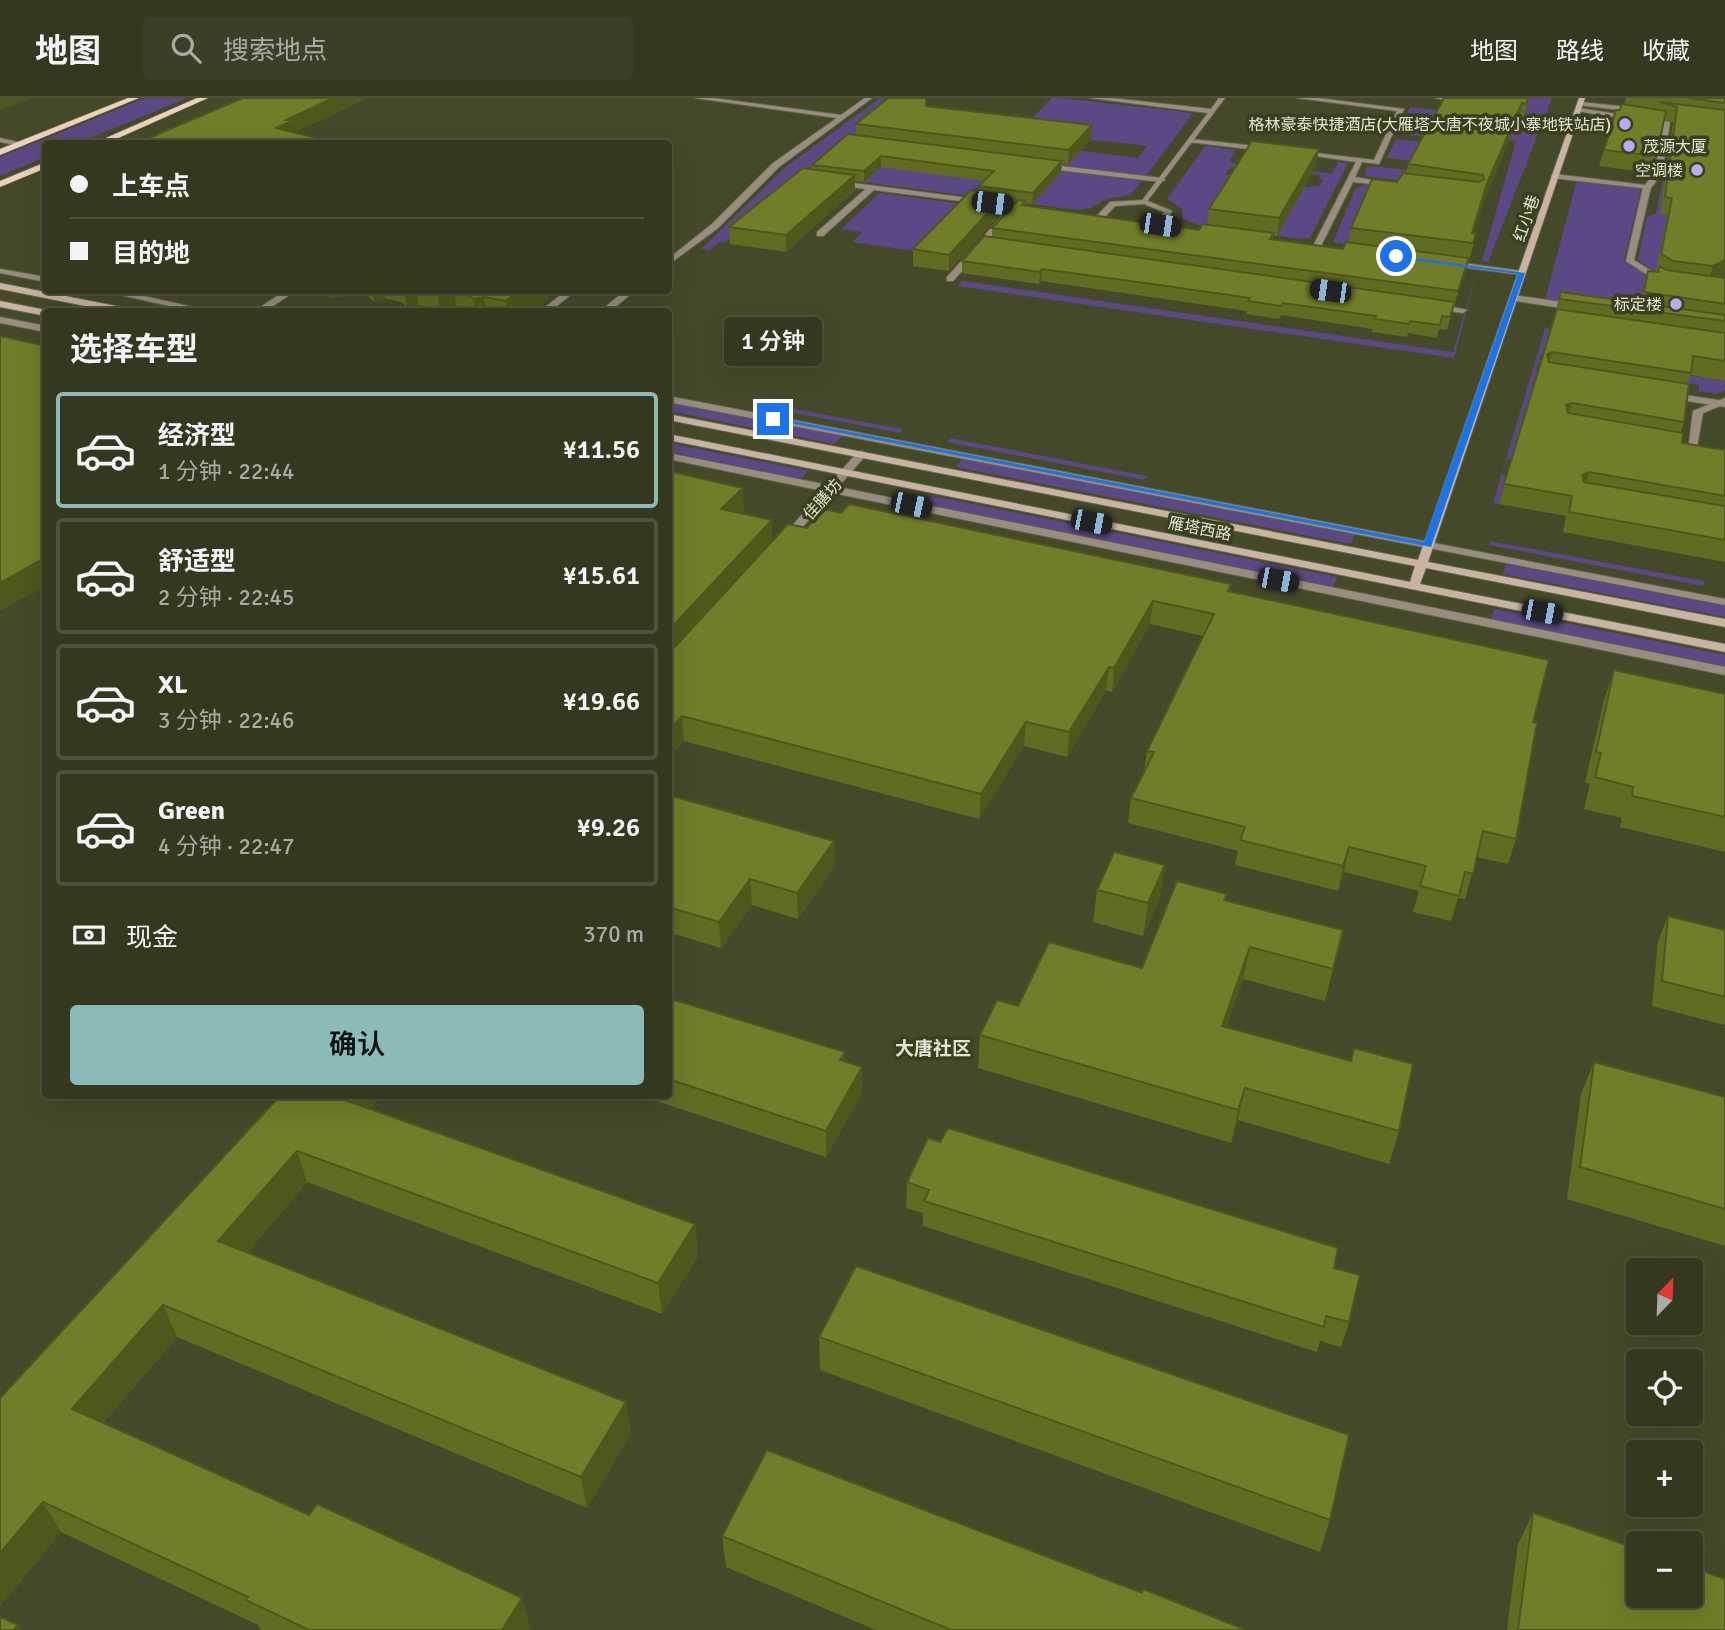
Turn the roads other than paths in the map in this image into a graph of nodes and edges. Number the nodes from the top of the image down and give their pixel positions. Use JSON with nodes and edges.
{"nodes":[{"id":1,"x":135,"y":98,"type":"edge"},
{"id":2,"x":204,"y":98,"type":"edge"},
{"id":3,"x":698,"y":98,"type":"edge"},
{"id":4,"x":869,"y":98,"type":"edge"},
{"id":5,"x":1093,"y":98,"type":"edge"},
{"id":6,"x":1222,"y":98,"type":"edge"},
{"id":7,"x":1300,"y":98,"type":"edge"},
{"id":8,"x":1438,"y":98,"type":"edge"},
{"id":9,"x":1472,"y":102,"type":"edge"},
{"id":10,"x":1580,"y":104,"type":"edge"},
{"id":11,"x":1212,"y":111,"type":"junction"},
{"id":12,"x":1671,"y":114,"type":"edge"},
{"id":13,"x":843,"y":117,"type":"junction"},
{"id":14,"x":0,"y":140,"type":"edge"},
{"id":15,"x":105,"y":140,"type":"edge"},
{"id":16,"x":1191,"y":141,"type":"junction"},
{"id":17,"x":22,"y":144,"type":"junction"},
{"id":18,"x":1272,"y":150,"type":"edge"},
{"id":19,"x":1284,"y":151,"type":"edge"},
{"id":20,"x":0,"y":152,"type":"edge"},
{"id":21,"x":1360,"y":160,"type":"junction"},
{"id":22,"x":1038,"y":165,"type":"edge"},
{"id":23,"x":42,"y":167,"type":"edge"},
{"id":24,"x":1556,"y":176,"type":"junction"},
{"id":25,"x":1350,"y":179,"type":"junction"},
{"id":26,"x":1161,"y":180,"type":"junction"},
{"id":27,"x":832,"y":182,"type":"edge"},
{"id":28,"x":0,"y":184,"type":"edge"},
{"id":29,"x":1405,"y":186,"type":"edge"},
{"id":30,"x":1647,"y":187,"type":"junction"},
{"id":31,"x":872,"y":188,"type":"junction"},
{"id":32,"x":1145,"y":202,"type":"junction"},
{"id":33,"x":1016,"y":206,"type":"junction"},
{"id":34,"x":1040,"y":209,"type":"edge"},
{"id":35,"x":1088,"y":216,"type":"edge"},
{"id":36,"x":1100,"y":218,"type":"junction"},
{"id":37,"x":1112,"y":219,"type":"edge"},
{"id":38,"x":1148,"y":224,"type":"edge"},
{"id":39,"x":1160,"y":225,"type":"junction"},
{"id":40,"x":1173,"y":227,"type":"edge"},
{"id":41,"x":820,"y":234,"type":"edge"},
{"id":42,"x":982,"y":243,"type":"junction"},
{"id":43,"x":1304,"y":244,"type":"edge"},
{"id":44,"x":996,"y":245,"type":"edge"},
{"id":45,"x":1317,"y":246,"type":"junction"},
{"id":46,"x":1330,"y":248,"type":"edge"},
{"id":47,"x":672,"y":260,"type":"edge"},
{"id":48,"x":1435,"y":261,"type":"edge"},
{"id":49,"x":0,"y":271,"type":"edge"},
{"id":50,"x":1522,"y":273,"type":"junction"},
{"id":51,"x":42,"y":279,"type":"edge"},
{"id":52,"x":950,"y":279,"type":"edge"},
{"id":53,"x":1672,"y":285,"type":"edge"},
{"id":54,"x":0,"y":286,"type":"edge"},
{"id":55,"x":122,"y":294,"type":"edge"},
{"id":56,"x":286,"y":294,"type":"edge"},
{"id":57,"x":568,"y":294,"type":"edge"},
{"id":58,"x":627,"y":294,"type":"edge"},
{"id":59,"x":1513,"y":298,"type":"junction"},
{"id":60,"x":0,"y":304,"type":"edge"},
{"id":61,"x":1422,"y":304,"type":"edge"},
{"id":62,"x":111,"y":308,"type":"edge"},
{"id":63,"x":191,"y":308,"type":"edge"},
{"id":64,"x":264,"y":308,"type":"edge"},
{"id":65,"x":548,"y":308,"type":"edge"},
{"id":66,"x":608,"y":308,"type":"edge"},
{"id":67,"x":1588,"y":309,"type":"edge"},
{"id":68,"x":1463,"y":310,"type":"dead end"},
{"id":69,"x":42,"y":312,"type":"edge"},
{"id":70,"x":0,"y":320,"type":"edge"},
{"id":71,"x":42,"y":328,"type":"edge"},
{"id":72,"x":1665,"y":395,"type":"edge"},
{"id":73,"x":672,"y":400,"type":"edge"},
{"id":74,"x":1723,"y":403,"type":"edge"},
{"id":75,"x":672,"y":418,"type":"edge"},
{"id":76,"x":672,"y":439,"type":"edge"},
{"id":77,"x":1679,"y":447,"type":"edge"},
{"id":78,"x":1692,"y":449,"type":"junction"},
{"id":79,"x":862,"y":454,"type":"junction"},
{"id":80,"x":1725,"y":454,"type":"edge"},
{"id":81,"x":672,"y":457,"type":"edge"},
{"id":82,"x":845,"y":473,"type":"junction"},
{"id":83,"x":831,"y":489,"type":"junction"},
{"id":84,"x":1428,"y":545,"type":"junction"},
{"id":85,"x":777,"y":549,"type":"edge"},
{"id":86,"x":1421,"y":564,"type":"junction"},
{"id":87,"x":1413,"y":586,"type":"junction"},
{"id":88,"x":1725,"y":603,"type":"edge"},
{"id":89,"x":1725,"y":623,"type":"edge"},
{"id":90,"x":1725,"y":649,"type":"edge"},
{"id":91,"x":1725,"y":671,"type":"edge"}],
"edges":[{"from":1,"to":17,"type":"main road"},
{"from":2,"to":15,"type":"main road"},
{"from":3,"to":13,"type":"street"},
{"from":4,"to":13,"type":"street"},
{"from":5,"to":11,"type":"street"},
{"from":6,"to":11,"type":"street"},
{"from":7,"to":21,"type":"street"},
{"from":8,"to":9,"type":"street"},
{"from":10,"to":12,"type":"street"},
{"from":10,"to":24,"type":"main road","name":"红小巷"},
{"from":10,"to":30,"type":"street"},
{"from":11,"to":16,"type":"street"},
{"from":13,"to":47,"type":"street"},
{"from":14,"to":17,"type":"street"},
{"from":16,"to":18,"type":"street"},
{"from":16,"to":26,"type":"street"},
{"from":17,"to":20,"type":"main road"},
{"from":19,"to":21,"type":"street"},
{"from":21,"to":25,"type":"street"},
{"from":22,"to":26,"type":"street"},
{"from":23,"to":28,"type":"main road"},
{"from":24,"to":30,"type":"street"},
{"from":24,"to":50,"type":"main road","name":"红小巷"},
{"from":25,"to":29,"type":"street"},
{"from":25,"to":45,"type":"street"},
{"from":26,"to":32,"type":"street"},
{"from":27,"to":31,"type":"street"},
{"from":30,"to":53,"type":"street"},
{"from":31,"to":33,"type":"street"},
{"from":31,"to":41,"type":"street"},
{"from":32,"to":36,"type":"street"},
{"from":32,"to":39,"type":"street"},
{"from":33,"to":34,"type":"street"},
{"from":33,"to":42,"type":"street"},
{"from":35,"to":36,"type":"street"},
{"from":36,"to":37,"type":"street"},
{"from":38,"to":39,"type":"street"},
{"from":39,"to":40,"type":"street"},
{"from":42,"to":44,"type":"street"},
{"from":42,"to":52,"type":"street"},
{"from":43,"to":45,"type":"street"},
{"from":45,"to":46,"type":"street"},
{"from":48,"to":50,"type":"street"},
{"from":49,"to":51,"type":"street"},
{"from":50,"to":59,"type":"main road","name":"红小巷"},
{"from":54,"to":62,"type":"main road"},
{"from":55,"to":63,"type":"street"},
{"from":56,"to":64,"type":"street"},
{"from":57,"to":65,"type":"street"},
{"from":58,"to":66,"type":"street"},
{"from":59,"to":67,"type":"street"},
{"from":59,"to":84,"type":"main road","name":"红小巷"},
{"from":60,"to":69,"type":"main road"},
{"from":61,"to":68,"type":"street"},
{"from":70,"to":71,"type":"street"},
{"from":72,"to":74,"type":"street"},
{"from":73,"to":84,"type":"street"},
{"from":74,"to":78,"type":"street"},
{"from":75,"to":79,"type":"main road","name":"雁塔西路"},
{"from":76,"to":82,"type":"main road","name":"雁塔西路"},
{"from":77,"to":78,"type":"street"},
{"from":78,"to":80,"type":"street"},
{"from":79,"to":82,"type":"street","name":"佳膳坊"},
{"from":79,"to":86,"type":"main road","name":"雁塔西路"},
{"from":81,"to":83,"type":"street"},
{"from":82,"to":83,"type":"street","name":"佳膳坊"},
{"from":82,"to":87,"type":"main road","name":"雁塔西路"},
{"from":83,"to":85,"type":"street","name":"佳膳坊"},
{"from":83,"to":91,"type":"street"},
{"from":84,"to":86,"type":"main road","name":"红小巷"},
{"from":84,"to":88,"type":"street"},
{"from":86,"to":87,"type":"main road","name":"红小巷"},
{"from":86,"to":89,"type":"main road","name":"雁塔西路"},
{"from":87,"to":90,"type":"main road","name":"雁塔西路"}]}
